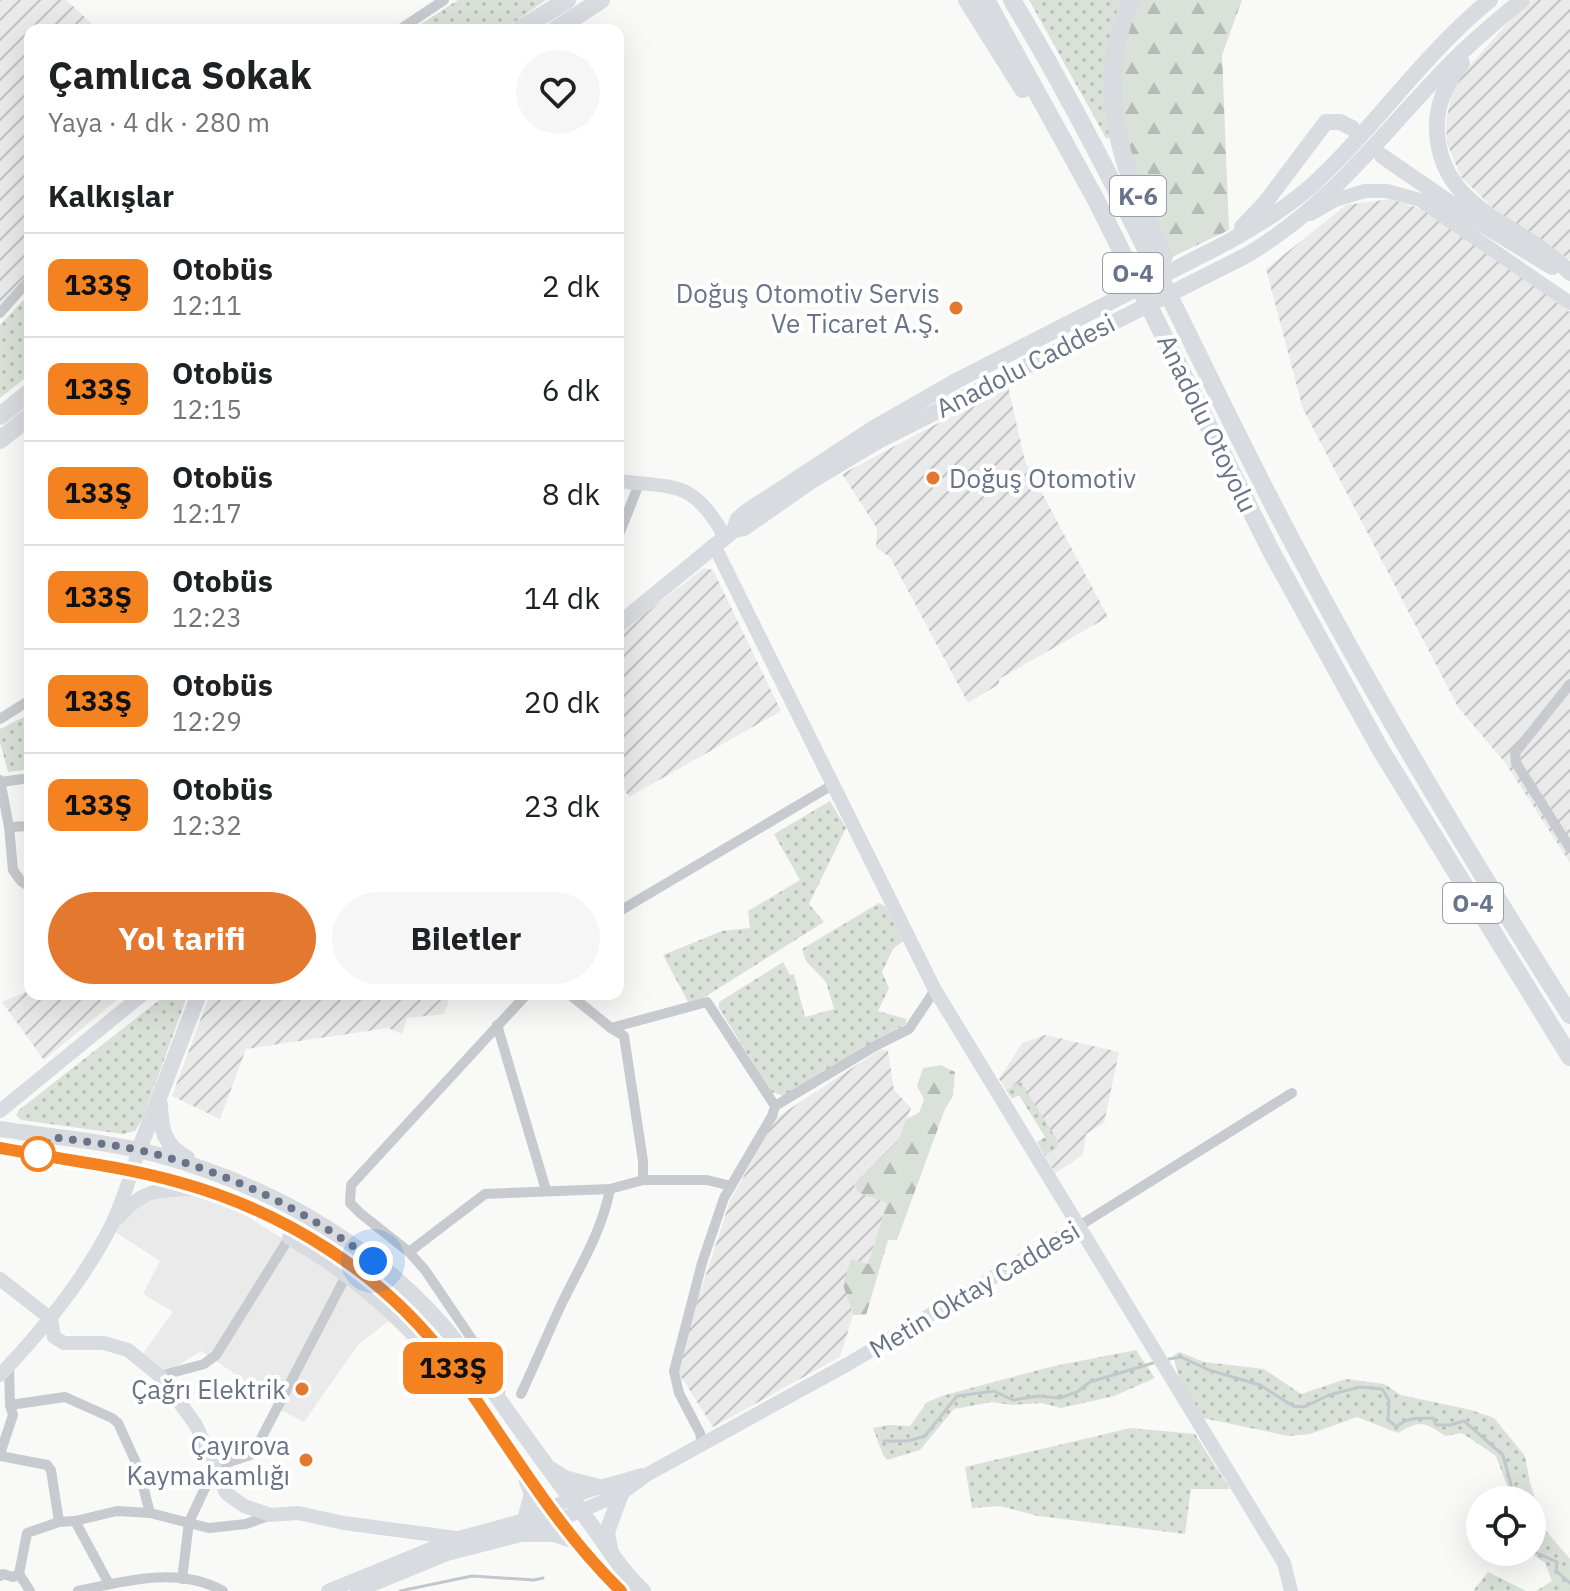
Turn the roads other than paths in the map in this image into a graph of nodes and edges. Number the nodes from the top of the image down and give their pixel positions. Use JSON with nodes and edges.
{"nodes":[{"id":1,"x":444,"y":0,"type":"edge"},
{"id":2,"x":558,"y":0,"type":"edge"},
{"id":3,"x":567,"y":0,"type":"edge"},
{"id":4,"x":589,"y":0,"type":"edge"},
{"id":5,"x":601,"y":0,"type":"edge"},
{"id":6,"x":967,"y":0,"type":"edge"},
{"id":7,"x":986,"y":0,"type":"edge"},
{"id":8,"x":1012,"y":0,"type":"edge"},
{"id":9,"x":1131,"y":0,"type":"edge"},
{"id":10,"x":1490,"y":0,"type":"edge"},
{"id":11,"x":1522,"y":0,"type":"edge"},
{"id":12,"x":1498,"y":19,"type":"junction"},
{"id":13,"x":408,"y":24,"type":"edge"},
{"id":14,"x":536,"y":24,"type":"edge"},
{"id":15,"x":537,"y":24,"type":"edge"},
{"id":16,"x":539,"y":24,"type":"edge"},
{"id":17,"x":564,"y":24,"type":"edge"},
{"id":18,"x":1352,"y":128,"type":"dead end"},
{"id":19,"x":1065,"y":140,"type":"junction"},
{"id":20,"x":1382,"y":156,"type":"dead end"},
{"id":21,"x":1297,"y":222,"type":"junction"},
{"id":22,"x":1228,"y":242,"type":"junction"},
{"id":23,"x":1570,"y":273,"type":"edge"},
{"id":24,"x":1570,"y":279,"type":"edge"},
{"id":25,"x":24,"y":286,"type":"edge"},
{"id":26,"x":1570,"y":303,"type":"edge"},
{"id":27,"x":0,"y":313,"type":"edge"},
{"id":28,"x":1214,"y":385,"type":"junction"},
{"id":29,"x":24,"y":397,"type":"edge"},
{"id":30,"x":0,"y":416,"type":"edge"},
{"id":31,"x":24,"y":421,"type":"edge"},
{"id":32,"x":0,"y":440,"type":"edge"},
{"id":33,"x":624,"y":482,"type":"edge"},
{"id":34,"x":639,"y":484,"type":"junction"},
{"id":35,"x":624,"y":522,"type":"edge"},
{"id":36,"x":724,"y":537,"type":"junction"},
{"id":37,"x":624,"y":620,"type":"edge"},
{"id":38,"x":1570,"y":684,"type":"edge"},
{"id":39,"x":24,"y":704,"type":"edge"},
{"id":40,"x":0,"y":719,"type":"edge"},
{"id":41,"x":24,"y":779,"type":"edge"},
{"id":42,"x":0,"y":781,"type":"edge"},
{"id":43,"x":834,"y":784,"type":"junction"},
{"id":44,"x":24,"y":826,"type":"edge"},
{"id":45,"x":9,"y":827,"type":"junction"},
{"id":46,"x":1570,"y":848,"type":"edge"},
{"id":47,"x":24,"y":883,"type":"edge"},
{"id":48,"x":624,"y":908,"type":"edge"},
{"id":49,"x":935,"y":990,"type":"junction"},
{"id":50,"x":136,"y":1000,"type":"edge"},
{"id":51,"x":195,"y":1000,"type":"edge"},
{"id":52,"x":521,"y":1000,"type":"edge"},
{"id":53,"x":576,"y":1000,"type":"edge"},
{"id":54,"x":1570,"y":1015,"type":"edge"},
{"id":55,"x":497,"y":1025,"type":"junction"},
{"id":56,"x":611,"y":1028,"type":"junction"},
{"id":57,"x":1570,"y":1057,"type":"edge"},
{"id":58,"x":1292,"y":1093,"type":"dead end"},
{"id":59,"x":159,"y":1098,"type":"junction"},
{"id":60,"x":775,"y":1106,"type":"junction"},
{"id":61,"x":3,"y":1108,"type":"edge"},
{"id":62,"x":0,"y":1129,"type":"edge"},
{"id":63,"x":0,"y":1148,"type":"edge"},
{"id":64,"x":139,"y":1150,"type":"junction"},
{"id":65,"x":132,"y":1171,"type":"junction"},
{"id":66,"x":643,"y":1180,"type":"junction"},
{"id":67,"x":731,"y":1186,"type":"junction"},
{"id":68,"x":202,"y":1189,"type":"junction"},
{"id":69,"x":254,"y":1189,"type":"junction"},
{"id":70,"x":610,"y":1189,"type":"junction"},
{"id":71,"x":546,"y":1190,"type":"junction"},
{"id":72,"x":111,"y":1226,"type":"junction"},
{"id":73,"x":1079,"y":1226,"type":"junction"},
{"id":74,"x":289,"y":1238,"type":"joint"},
{"id":75,"x":409,"y":1252,"type":"junction"},
{"id":76,"x":347,"y":1274,"type":"junction"},
{"id":77,"x":0,"y":1279,"type":"edge"},
{"id":78,"x":65,"y":1299,"type":"junction"},
{"id":79,"x":31,"y":1304,"type":"junction"},
{"id":80,"x":51,"y":1319,"type":"junction"},
{"id":81,"x":5,"y":1370,"type":"edge"},
{"id":82,"x":160,"y":1376,"type":"junction"},
{"id":83,"x":521,"y":1394,"type":"dead end"},
{"id":84,"x":10,"y":1405,"type":"junction"},
{"id":85,"x":487,"y":1417,"type":"junction"},
{"id":86,"x":512,"y":1420,"type":"junction"},
{"id":87,"x":702,"y":1445,"type":"junction"},
{"id":88,"x":0,"y":1455,"type":"edge"},
{"id":89,"x":520,"y":1465,"type":"junction"},
{"id":90,"x":215,"y":1467,"type":"junction"},
{"id":91,"x":548,"y":1468,"type":"junction"},
{"id":92,"x":648,"y":1474,"type":"junction"},
{"id":93,"x":599,"y":1487,"type":"junction"},
{"id":94,"x":621,"y":1494,"type":"junction"},
{"id":95,"x":575,"y":1504,"type":"junction"},
{"id":96,"x":150,"y":1513,"type":"junction"},
{"id":97,"x":271,"y":1515,"type":"junction"},
{"id":98,"x":555,"y":1515,"type":"junction"},
{"id":99,"x":75,"y":1521,"type":"junction"},
{"id":100,"x":59,"y":1522,"type":"junction"},
{"id":101,"x":189,"y":1522,"type":"junction"},
{"id":102,"x":525,"y":1527,"type":"junction"},
{"id":103,"x":455,"y":1539,"type":"junction"},
{"id":104,"x":578,"y":1542,"type":"junction"},
{"id":105,"x":492,"y":1543,"type":"junction"},
{"id":106,"x":611,"y":1555,"type":"junction"},
{"id":107,"x":1,"y":1572,"type":"edge"},
{"id":108,"x":19,"y":1574,"type":"junction"},
{"id":109,"x":182,"y":1579,"type":"junction"},
{"id":110,"x":109,"y":1584,"type":"junction"},
{"id":111,"x":30,"y":1591,"type":"edge"},
{"id":112,"x":78,"y":1591,"type":"edge"},
{"id":113,"x":223,"y":1591,"type":"edge"},
{"id":114,"x":328,"y":1591,"type":"edge"},
{"id":115,"x":357,"y":1591,"type":"edge"},
{"id":116,"x":621,"y":1591,"type":"edge"},
{"id":117,"x":643,"y":1591,"type":"edge"},
{"id":118,"x":1291,"y":1591,"type":"edge"}],
"edges":[{"from":1,"to":13,"type":"street"},
{"from":2,"to":14,"type":"highway"},
{"from":3,"to":15,"type":"highway"},
{"from":4,"to":16,"type":"highway"},
{"from":5,"to":17,"type":"highway"},
{"from":6,"to":19,"type":"highway"},
{"from":7,"to":19,"type":"highway","name":"Anadolu Otoyolu","number":"O-4"},
{"from":8,"to":28,"type":"highway","name":"Anadolu Otoyolu","number":"O-4"},
{"from":9,"to":28,"type":"highway","number":"K-6"},
{"from":10,"to":22,"type":"main road","name":"Anadolu Caddesi"},
{"from":11,"to":12,"type":"main road","name":"Anadolu Caddesi"},
{"from":12,"to":21,"type":"main road","name":"Anadolu Caddesi"},
{"from":12,"to":23,"type":"main road"},
{"from":18,"to":22,"type":"main road"},
{"from":19,"to":57,"type":"highway","name":"Anadolu Otoyolu","number":"O-4"},
{"from":20,"to":24,"type":"main road"},
{"from":21,"to":26,"type":"street"},
{"from":21,"to":36,"type":"main road","name":"Anadolu Caddesi"},
{"from":22,"to":36,"type":"main road","name":"Anadolu Caddesi"},
{"from":25,"to":27,"type":"street"},
{"from":28,"to":54,"type":"highway","name":"Anadolu Otoyolu","number":"O-4"},
{"from":29,"to":30,"type":"highway"},
{"from":31,"to":32,"type":"highway"},
{"from":33,"to":34,"type":"street"},
{"from":34,"to":35,"type":"street"},
{"from":34,"to":36,"type":"street"},
{"from":36,"to":37,"type":"main road","name":"Anadolu Caddesi"},
{"from":36,"to":43,"type":"street"},
{"from":38,"to":46,"type":"street"},
{"from":39,"to":40,"type":"street"},
{"from":41,"to":42,"type":"street"},
{"from":42,"to":45,"type":"street"},
{"from":43,"to":48,"type":"street"},
{"from":43,"to":49,"type":"street"},
{"from":44,"to":45,"type":"street"},
{"from":45,"to":47,"type":"street"},
{"from":49,"to":60,"type":"street"},
{"from":49,"to":73,"type":"street"},
{"from":50,"to":61,"type":"street"},
{"from":51,"to":59,"type":"main road"},
{"from":52,"to":55,"type":"street"},
{"from":53,"to":56,"type":"street"},
{"from":55,"to":71,"type":"street"},
{"from":55,"to":75,"type":"street"},
{"from":56,"to":60,"type":"street"},
{"from":56,"to":66,"type":"street"},
{"from":58,"to":73,"type":"street","name":"Metin Oktay Caddesi"},
{"from":59,"to":64,"type":"main road"},
{"from":59,"to":69,"type":"main road"},
{"from":60,"to":67,"type":"street"},
{"from":62,"to":64,"type":"main road"},
{"from":63,"to":65,"type":"main road"},
{"from":64,"to":65,"type":"street"},
{"from":64,"to":69,"type":"main road"},
{"from":65,"to":68,"type":"main road"},
{"from":65,"to":72,"type":"street"},
{"from":66,"to":67,"type":"street"},
{"from":66,"to":70,"type":"street"},
{"from":67,"to":87,"type":"street"},
{"from":68,"to":72,"type":"street"},
{"from":68,"to":85,"type":"main road"},
{"from":69,"to":86,"type":"main road"},
{"from":70,"to":71,"type":"street"},
{"from":70,"to":83,"type":"street"},
{"from":71,"to":75,"type":"street"},
{"from":72,"to":78,"type":"street"},
{"from":73,"to":87,"type":"street","name":"Metin Oktay Caddesi"},
{"from":73,"to":118,"type":"street"},
{"from":74,"to":76,"type":"street"},
{"from":74,"to":82,"type":"street"},
{"from":75,"to":86,"type":"street"},
{"from":76,"to":85,"type":"street"},
{"from":76,"to":90,"type":"street"},
{"from":77,"to":79,"type":"street"},
{"from":78,"to":79,"type":"street"},
{"from":78,"to":80,"type":"street"},
{"from":79,"to":80,"type":"street"},
{"from":80,"to":81,"type":"street"},
{"from":80,"to":82,"type":"street"},
{"from":81,"to":84,"type":"street"},
{"from":82,"to":90,"type":"street"},
{"from":84,"to":88,"type":"street"},
{"from":84,"to":96,"type":"street"},
{"from":85,"to":89,"type":"main road"},
{"from":86,"to":91,"type":"main road"},
{"from":87,"to":92,"type":"street","name":"Metin Oktay Caddesi"},
{"from":88,"to":100,"type":"street"},
{"from":89,"to":98,"type":"main road"},
{"from":89,"to":102,"type":"main road"},
{"from":90,"to":97,"type":"street"},
{"from":90,"to":101,"type":"street"},
{"from":91,"to":93,"type":"main road"},
{"from":91,"to":95,"type":"main road"},
{"from":92,"to":93,"type":"street","name":"Metin Oktay Caddesi"},
{"from":92,"to":94,"type":"street","name":"Metin Oktay Caddesi"},
{"from":93,"to":95,"type":"street","name":"Metin Oktay Caddesi"},
{"from":94,"to":95,"type":"street","name":"Metin Oktay Caddesi"},
{"from":94,"to":106,"type":"main road"},
{"from":95,"to":98,"type":"street"},
{"from":95,"to":106,"type":"main road"},
{"from":96,"to":99,"type":"street"},
{"from":96,"to":101,"type":"street"},
{"from":97,"to":101,"type":"street"},
{"from":97,"to":103,"type":"street"},
{"from":98,"to":102,"type":"street"},
{"from":98,"to":104,"type":"main road"},
{"from":99,"to":100,"type":"street"},
{"from":99,"to":110,"type":"street"},
{"from":100,"to":108,"type":"street"},
{"from":101,"to":109,"type":"street"},
{"from":102,"to":103,"type":"street"},
{"from":102,"to":104,"type":"main road"},
{"from":102,"to":105,"type":"street"},
{"from":103,"to":105,"type":"street"},
{"from":103,"to":114,"type":"street"},
{"from":104,"to":116,"type":"main road"},
{"from":105,"to":115,"type":"street"},
{"from":106,"to":117,"type":"main road"},
{"from":107,"to":108,"type":"street"},
{"from":108,"to":111,"type":"street"},
{"from":109,"to":110,"type":"street"},
{"from":109,"to":113,"type":"street"},
{"from":110,"to":112,"type":"street"}]}
